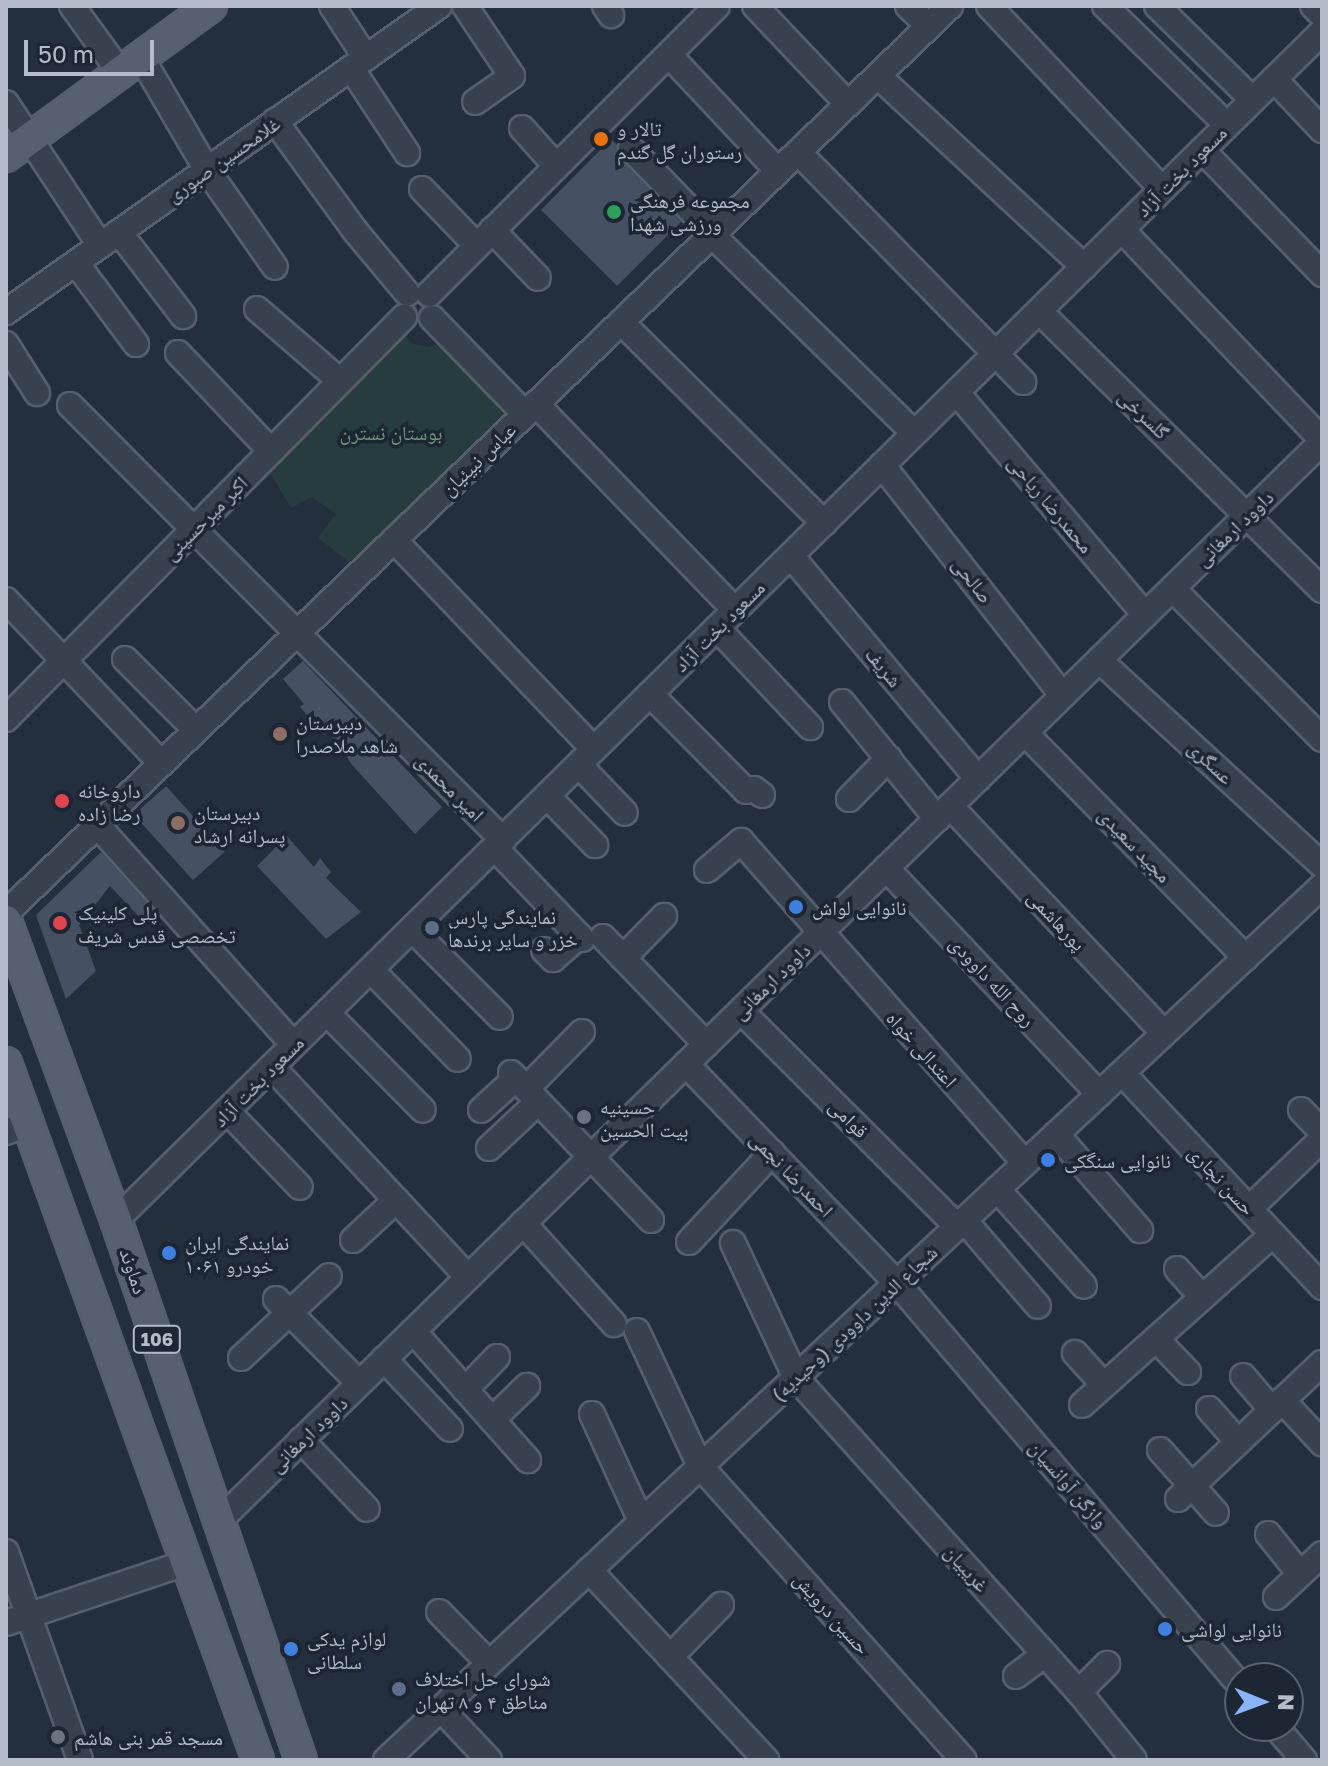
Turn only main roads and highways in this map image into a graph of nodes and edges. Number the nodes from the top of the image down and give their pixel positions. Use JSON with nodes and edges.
{"nodes":[{"id":1,"x":211,"y":6,"type":"edge"},
{"id":2,"x":6,"y":156,"type":"edge"},
{"id":3,"x":6,"y":921,"type":"edge"},
{"id":4,"x":6,"y":1063,"type":"edge"},
{"id":5,"x":17,"y":1128,"type":"edge"},
{"id":6,"x":258,"y":1760,"type":"edge"},
{"id":7,"x":301,"y":1760,"type":"edge"}],
"edges":[{"from":1,"to":2,"type":"main road"},
{"from":3,"to":7,"type":"main road","name":"دماوند","number":"106"},
{"from":4,"to":5,"type":"main road","number":"106"},
{"from":5,"to":6,"type":"main road","number":"106"}]}
